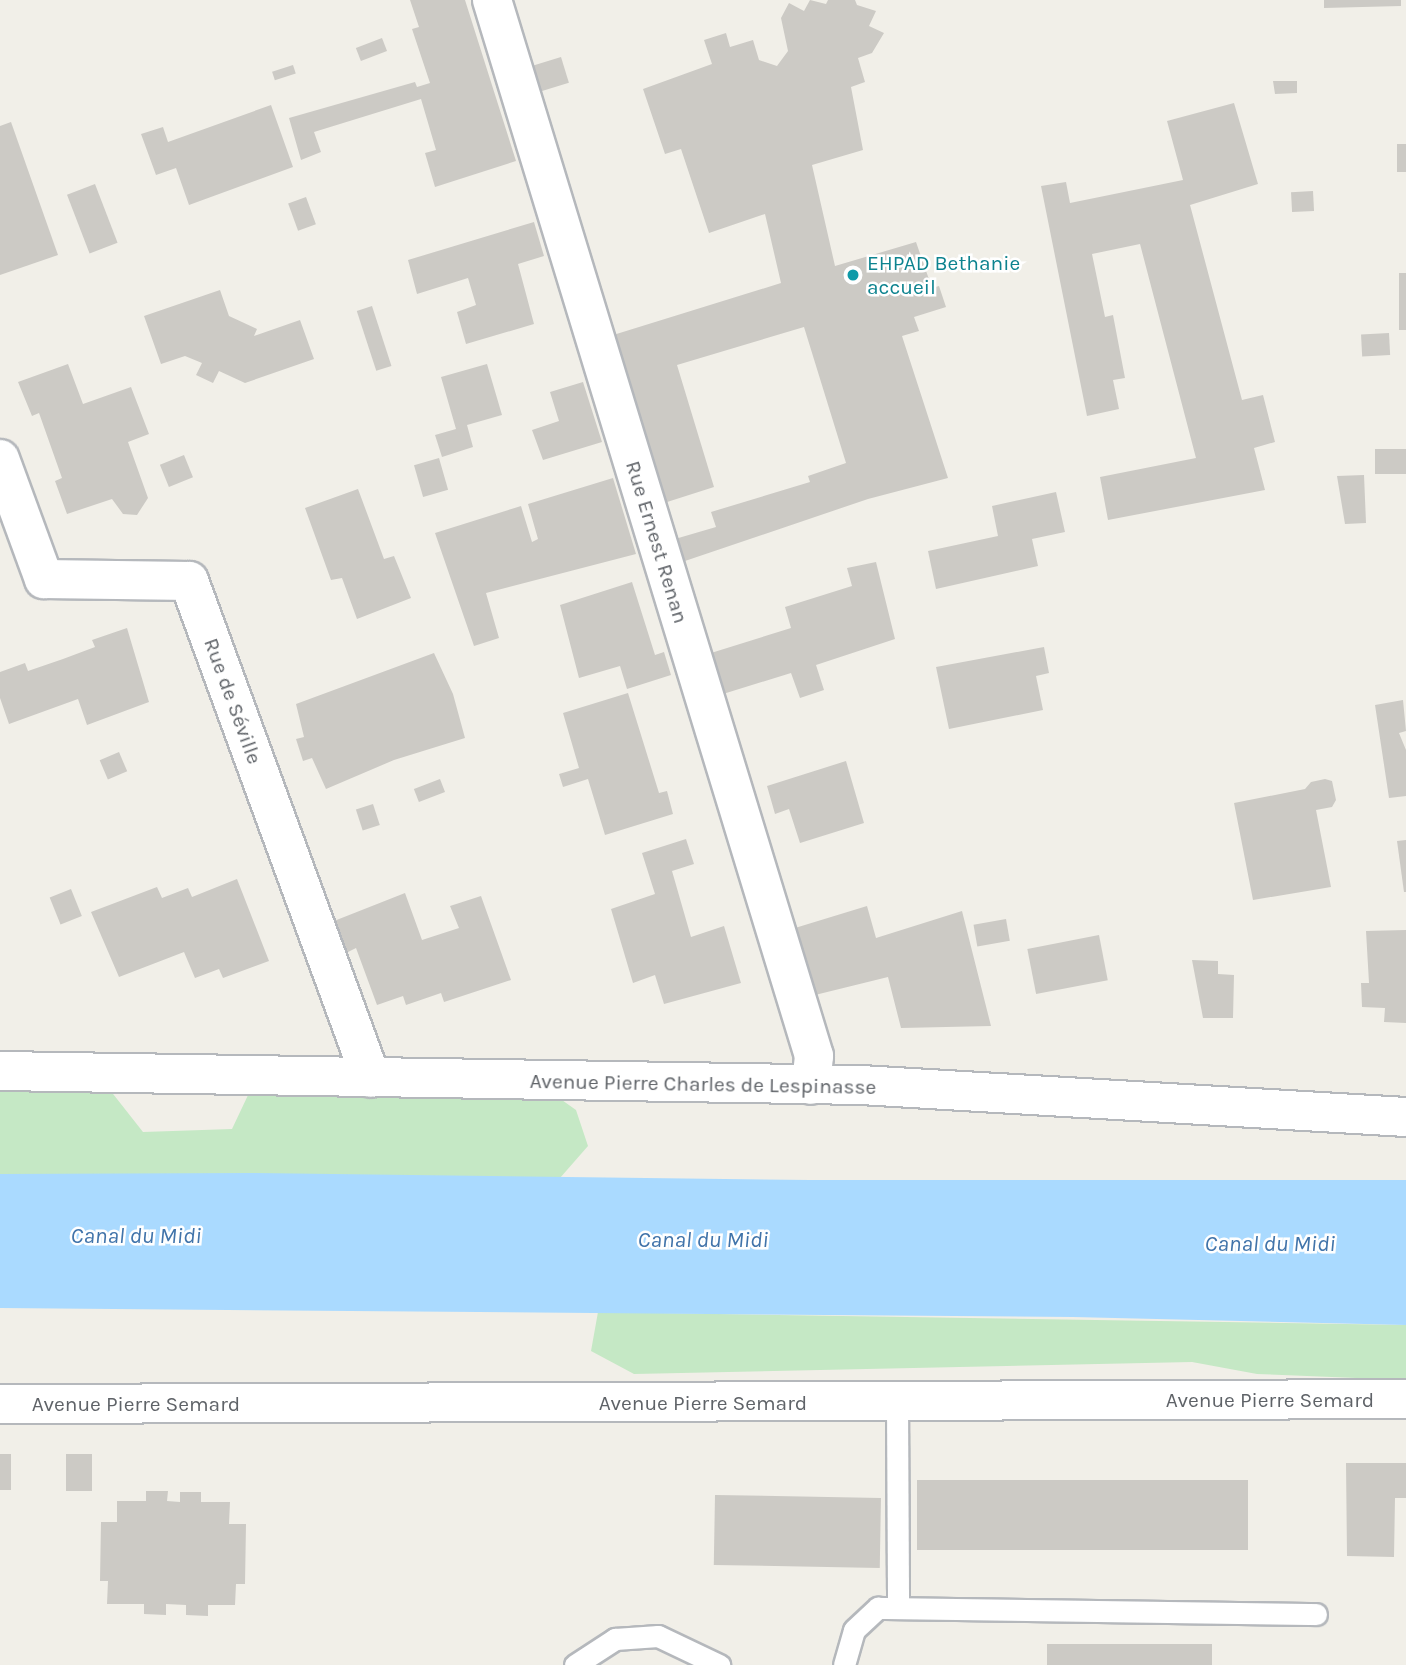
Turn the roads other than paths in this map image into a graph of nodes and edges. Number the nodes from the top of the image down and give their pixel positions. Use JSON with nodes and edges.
{"nodes":[{"id":1,"x":492,"y":0,"type":"edge"},
{"id":2,"x":0,"y":458,"type":"edge"},
{"id":3,"x":0,"y":1071,"type":"edge"},
{"id":4,"x":371,"y":1079,"type":"junction"},
{"id":5,"x":811,"y":1085,"type":"junction"},
{"id":6,"x":1406,"y":1117,"type":"edge"},
{"id":7,"x":1406,"y":1399,"type":"edge"},
{"id":8,"x":897,"y":1402,"type":"junction"},
{"id":9,"x":0,"y":1404,"type":"edge"},
{"id":10,"x":898,"y":1606,"type":"junction"},
{"id":11,"x":1316,"y":1614,"type":"dead end"},
{"id":12,"x":575,"y":1665,"type":"edge"},
{"id":13,"x":719,"y":1665,"type":"edge"},
{"id":14,"x":844,"y":1665,"type":"edge"}],
"edges":[{"from":1,"to":5,"type":"street","name":"Rue Ernest Renan"},
{"from":2,"to":4,"type":"street","name":"Rue de Séville"},
{"from":3,"to":4,"type":"street","name":"Avenue Pierre Charles de Lespinasse"},
{"from":4,"to":5,"type":"street","name":"Avenue Pierre Charles de Lespinasse"},
{"from":5,"to":6,"type":"street","name":"Avenue Pierre Charles de Lespinasse"},
{"from":7,"to":8,"type":"street","name":"Avenue Pierre Semard"},
{"from":8,"to":9,"type":"street","name":"Avenue Pierre Semard"},
{"from":8,"to":10,"type":"lane"},
{"from":10,"to":11,"type":"lane"},
{"from":10,"to":14,"type":"lane"},
{"from":12,"to":13,"type":"lane"}]}
